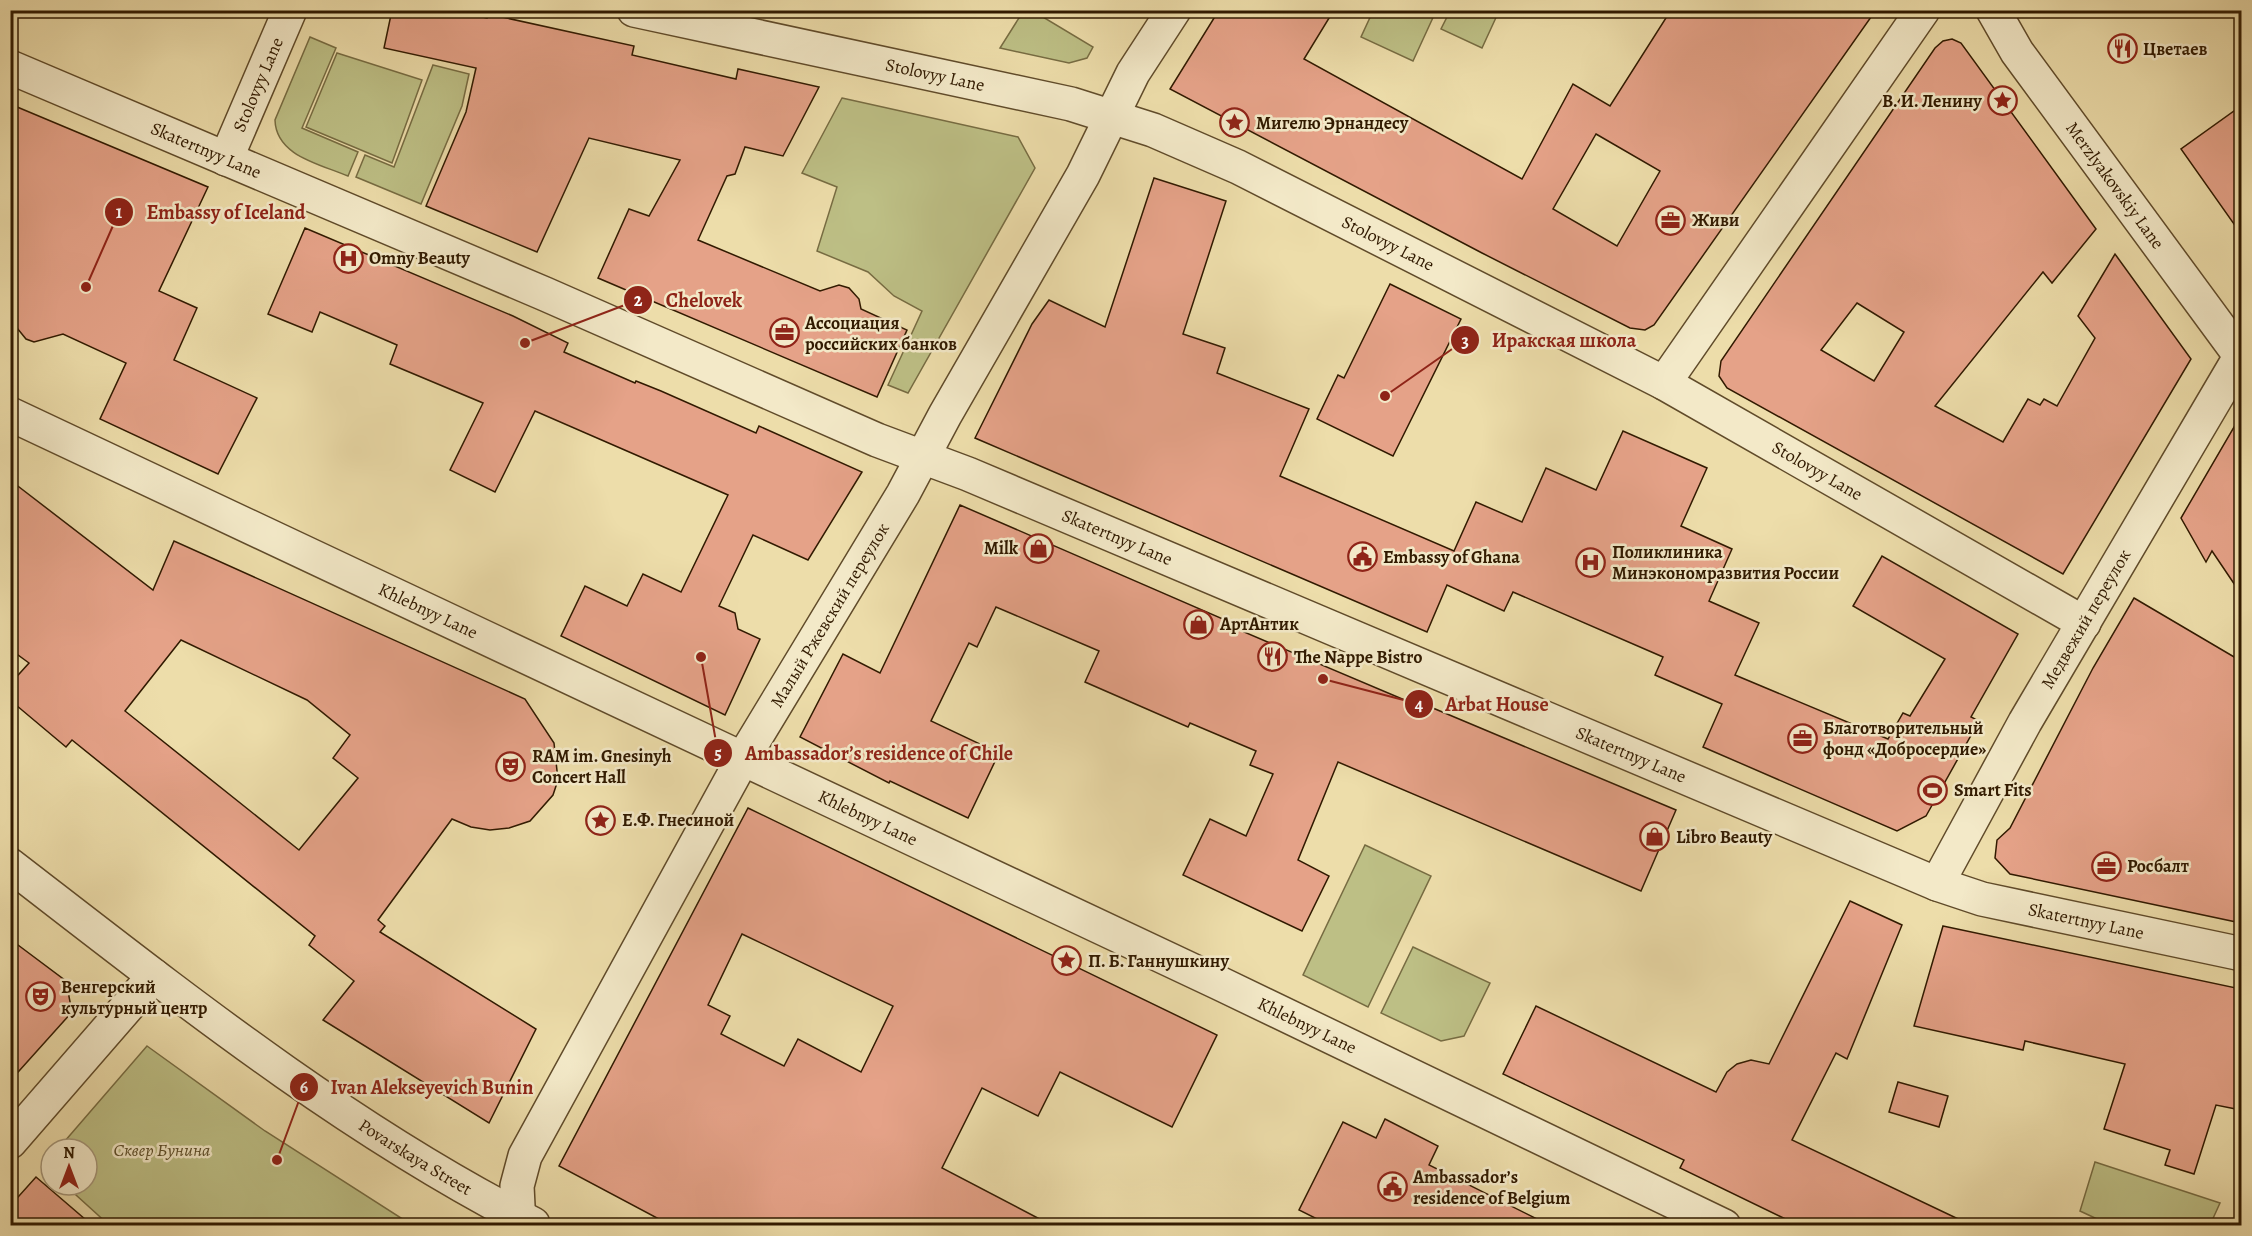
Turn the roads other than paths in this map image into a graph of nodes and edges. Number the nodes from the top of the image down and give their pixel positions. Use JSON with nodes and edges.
{"nodes":[{"id":1,"x":290,"y":10,"type":"edge"},
{"id":2,"x":634,"y":10,"type":"edge"},
{"id":3,"x":1174,"y":10,"type":"edge"},
{"id":4,"x":1923,"y":10,"type":"edge"},
{"id":5,"x":1993,"y":10,"type":"edge"},
{"id":6,"x":10,"y":67,"type":"edge"},
{"id":7,"x":1112,"y":117,"type":"junction"},
{"id":8,"x":226,"y":159,"type":"junction"},
{"id":9,"x":2241,"y":358,"type":"edge"},
{"id":10,"x":1664,"y":383,"type":"junction"},
{"id":11,"x":10,"y":414,"type":"edge"},
{"id":12,"x":923,"y":457,"type":"junction"},
{"id":13,"x":2084,"y":623,"type":"junction"},
{"id":14,"x":742,"y":760,"type":"junction"},
{"id":15,"x":10,"y":866,"type":"edge"},
{"id":16,"x":1936,"y":884,"type":"junction"},
{"id":17,"x":2241,"y":954,"type":"edge"},
{"id":18,"x":154,"y":976,"type":"junction"},
{"id":19,"x":10,"y":1142,"type":"edge"},
{"id":20,"x":524,"y":1222,"type":"edge"},
{"id":21,"x":1724,"y":1226,"type":"edge"}],
"edges":[{"from":1,"to":8,"type":"street","name":"Stolovyy Lane"},
{"from":2,"to":7,"type":"street","name":"Stolovyy Lane"},
{"from":3,"to":7,"type":"street","name":"Малый Ржевский переулок"},
{"from":4,"to":10,"type":"street"},
{"from":5,"to":9,"type":"street","name":"Merzlyakovskiy Lane"},
{"from":6,"to":8,"type":"street","name":"Skatertnyy Lane"},
{"from":7,"to":10,"type":"street","name":"Stolovyy Lane"},
{"from":7,"to":12,"type":"street","name":"Малый Ржевский переулок"},
{"from":8,"to":12,"type":"street","name":"Skatertnyy Lane"},
{"from":9,"to":13,"type":"street","name":"Медвежий переулок"},
{"from":10,"to":13,"type":"street","name":"Stolovyy Lane"},
{"from":11,"to":14,"type":"street","name":"Khlebnyy Lane"},
{"from":12,"to":14,"type":"street","name":"Малый Ржевский переулок"},
{"from":12,"to":16,"type":"street","name":"Skatertnyy Lane"},
{"from":13,"to":16,"type":"street","name":"Медвежий переулок"},
{"from":14,"to":20,"type":"street","name":"Малый Ржевский переулок"},
{"from":14,"to":21,"type":"street","name":"Khlebnyy Lane"},
{"from":15,"to":18,"type":"street","name":"Povarskaya Street"},
{"from":16,"to":17,"type":"street","name":"Skatertnyy Lane"},
{"from":18,"to":19,"type":"street"},
{"from":18,"to":20,"type":"street","name":"Povarskaya Street"}]}
